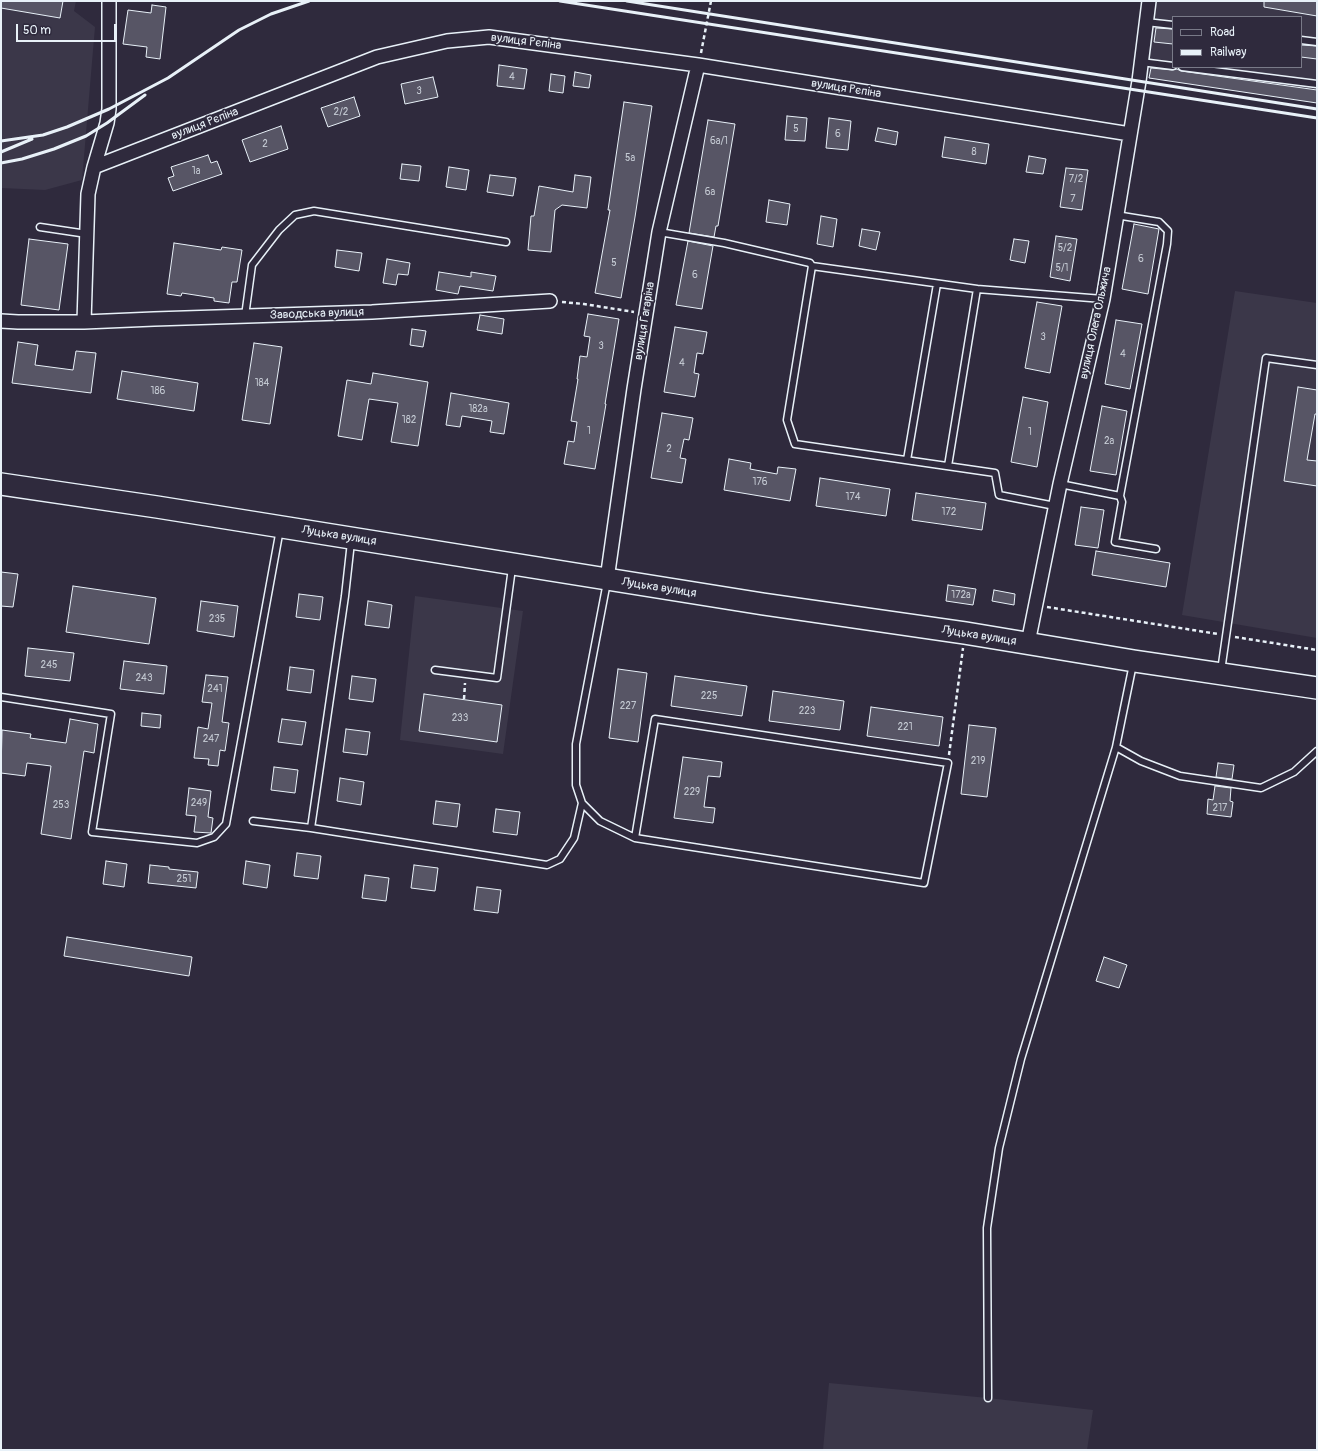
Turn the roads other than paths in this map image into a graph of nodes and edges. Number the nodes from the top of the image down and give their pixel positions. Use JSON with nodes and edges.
{"nodes":[{"id":1,"x":109,"y":1,"type":"edge"},
{"id":2,"x":1149,"y":1,"type":"edge"},
{"id":3,"x":1146,"y":22,"type":"junction"},
{"id":4,"x":1172,"y":25,"type":"edge"},
{"id":5,"x":1302,"y":40,"type":"edge"},
{"id":6,"x":1317,"y":42,"type":"edge"},
{"id":7,"x":1141,"y":62,"type":"junction"},
{"id":8,"x":698,"y":65,"type":"junction"},
{"id":9,"x":1172,"y":66,"type":"edge"},
{"id":10,"x":1190,"y":68,"type":"edge"},
{"id":11,"x":1317,"y":84,"type":"edge"},
{"id":12,"x":1130,"y":134,"type":"junction"},
{"id":13,"x":94,"y":167,"type":"junction"},
{"id":14,"x":1116,"y":215,"type":"junction"},
{"id":15,"x":40,"y":227,"type":"dead end"},
{"id":16,"x":659,"y":232,"type":"junction"},
{"id":17,"x":87,"y":234,"type":"junction"},
{"id":18,"x":506,"y":242,"type":"dead end"},
{"id":19,"x":812,"y":266,"type":"junction"},
{"id":20,"x":937,"y":284,"type":"junction"},
{"id":21,"x":977,"y":289,"type":"junction"},
{"id":22,"x":1103,"y":298,"type":"junction"},
{"id":23,"x":550,"y":301,"type":"road end"},
{"id":24,"x":245,"y":316,"type":"junction"},
{"id":25,"x":1,"y":321,"type":"edge"},
{"id":26,"x":84,"y":322,"type":"junction"},
{"id":27,"x":1317,"y":364,"type":"edge"},
{"id":28,"x":907,"y":460,"type":"junction"},
{"id":29,"x":948,"y":466,"type":"junction"},
{"id":30,"x":1,"y":484,"type":"edge"},
{"id":31,"x":1060,"y":484,"type":"junction"},
{"id":32,"x":1120,"y":496,"type":"junction"},
{"id":33,"x":1055,"y":506,"type":"junction"},
{"id":34,"x":280,"y":527,"type":"junction"},
{"id":35,"x":351,"y":538,"type":"junction"},
{"id":36,"x":1156,"y":549,"type":"dead end"},
{"id":37,"x":512,"y":564,"type":"junction"},
{"id":38,"x":607,"y":579,"type":"junction"},
{"id":39,"x":1028,"y":643,"type":"junction"},
{"id":40,"x":1134,"y":661,"type":"junction"},
{"id":41,"x":435,"y":670,"type":"dead end"},
{"id":42,"x":1221,"y":674,"type":"junction"},
{"id":43,"x":1317,"y":688,"type":"edge"},
{"id":44,"x":1,"y":697,"type":"edge"},
{"id":45,"x":1116,"y":747,"type":"junction"},
{"id":46,"x":1317,"y":751,"type":"edge"},
{"id":47,"x":582,"y":803,"type":"junction"},
{"id":48,"x":253,"y":821,"type":"dead end"},
{"id":49,"x":310,"y":828,"type":"junction"},
{"id":50,"x":635,"y":838,"type":"junction"},
{"id":51,"x":988,"y":1398,"type":"dead end"}],
"edges":[{"from":1,"to":13,"type":"street"},
{"from":2,"to":3,"type":"street","name":"вулиця Олега Ольжича"},
{"from":3,"to":4,"type":"lane"},
{"from":3,"to":7,"type":"street","name":"вулиця Олега Ольжича"},
{"from":5,"to":6,"type":"lane"},
{"from":7,"to":9,"type":"lane"},
{"from":7,"to":12,"type":"street","name":"вулиця Олега Ольжича"},
{"from":8,"to":12,"type":"street","name":"вулиця Рєпіна"},
{"from":8,"to":13,"type":"street","name":"вулиця Рєпіна"},
{"from":8,"to":16,"type":"street","name":"вулиця Гагаріна"},
{"from":10,"to":11,"type":"lane"},
{"from":12,"to":14,"type":"street","name":"вулиця Олега Ольжича"},
{"from":13,"to":17,"type":"street"},
{"from":14,"to":22,"type":"street","name":"вулиця Олега Ольжича"},
{"from":14,"to":32,"type":"lane"},
{"from":15,"to":17,"type":"lane"},
{"from":16,"to":19,"type":"lane"},
{"from":16,"to":38,"type":"street","name":"вулиця Гагаріна"},
{"from":17,"to":26,"type":"street"},
{"from":18,"to":24,"type":"lane"},
{"from":19,"to":20,"type":"lane"},
{"from":19,"to":28,"type":"lane"},
{"from":20,"to":21,"type":"lane"},
{"from":20,"to":28,"type":"lane"},
{"from":21,"to":22,"type":"lane"},
{"from":21,"to":29,"type":"lane"},
{"from":22,"to":31,"type":"street","name":"вулиця Олега Ольжича"},
{"from":23,"to":24,"type":"street","name":"Заводська вулиця"},
{"from":24,"to":26,"type":"street","name":"Заводська вулиця"},
{"from":25,"to":26,"type":"street","name":"Заводська вулиця"},
{"from":27,"to":42,"type":"lane"},
{"from":28,"to":29,"type":"lane"},
{"from":29,"to":33,"type":"lane"},
{"from":30,"to":34,"type":"main road","name":"Луцька вулиця"},
{"from":31,"to":32,"type":"lane"},
{"from":31,"to":33,"type":"street","name":"вулиця Олега Ольжича"},
{"from":32,"to":36,"type":"lane"},
{"from":33,"to":39,"type":"street","name":"вулиця Олега Ольжича"},
{"from":34,"to":35,"type":"main road","name":"Луцька вулиця"},
{"from":34,"to":44,"type":"lane"},
{"from":35,"to":37,"type":"main road","name":"Луцька вулиця"},
{"from":35,"to":49,"type":"lane"},
{"from":37,"to":38,"type":"main road","name":"Луцька вулиця"},
{"from":37,"to":41,"type":"lane"},
{"from":38,"to":39,"type":"main road","name":"Луцька вулиця"},
{"from":38,"to":47,"type":"lane"},
{"from":39,"to":40,"type":"main road","name":"Луцька вулиця"},
{"from":40,"to":42,"type":"main road","name":"Луцька вулиця"},
{"from":40,"to":45,"type":"lane"},
{"from":42,"to":43,"type":"main road","name":"Луцька вулиця"},
{"from":45,"to":46,"type":"lane"},
{"from":45,"to":51,"type":"lane"},
{"from":47,"to":49,"type":"lane"},
{"from":47,"to":50,"type":"lane"},
{"from":48,"to":49,"type":"lane"},
{"from":50,"to":50,"type":"lane"}]}
